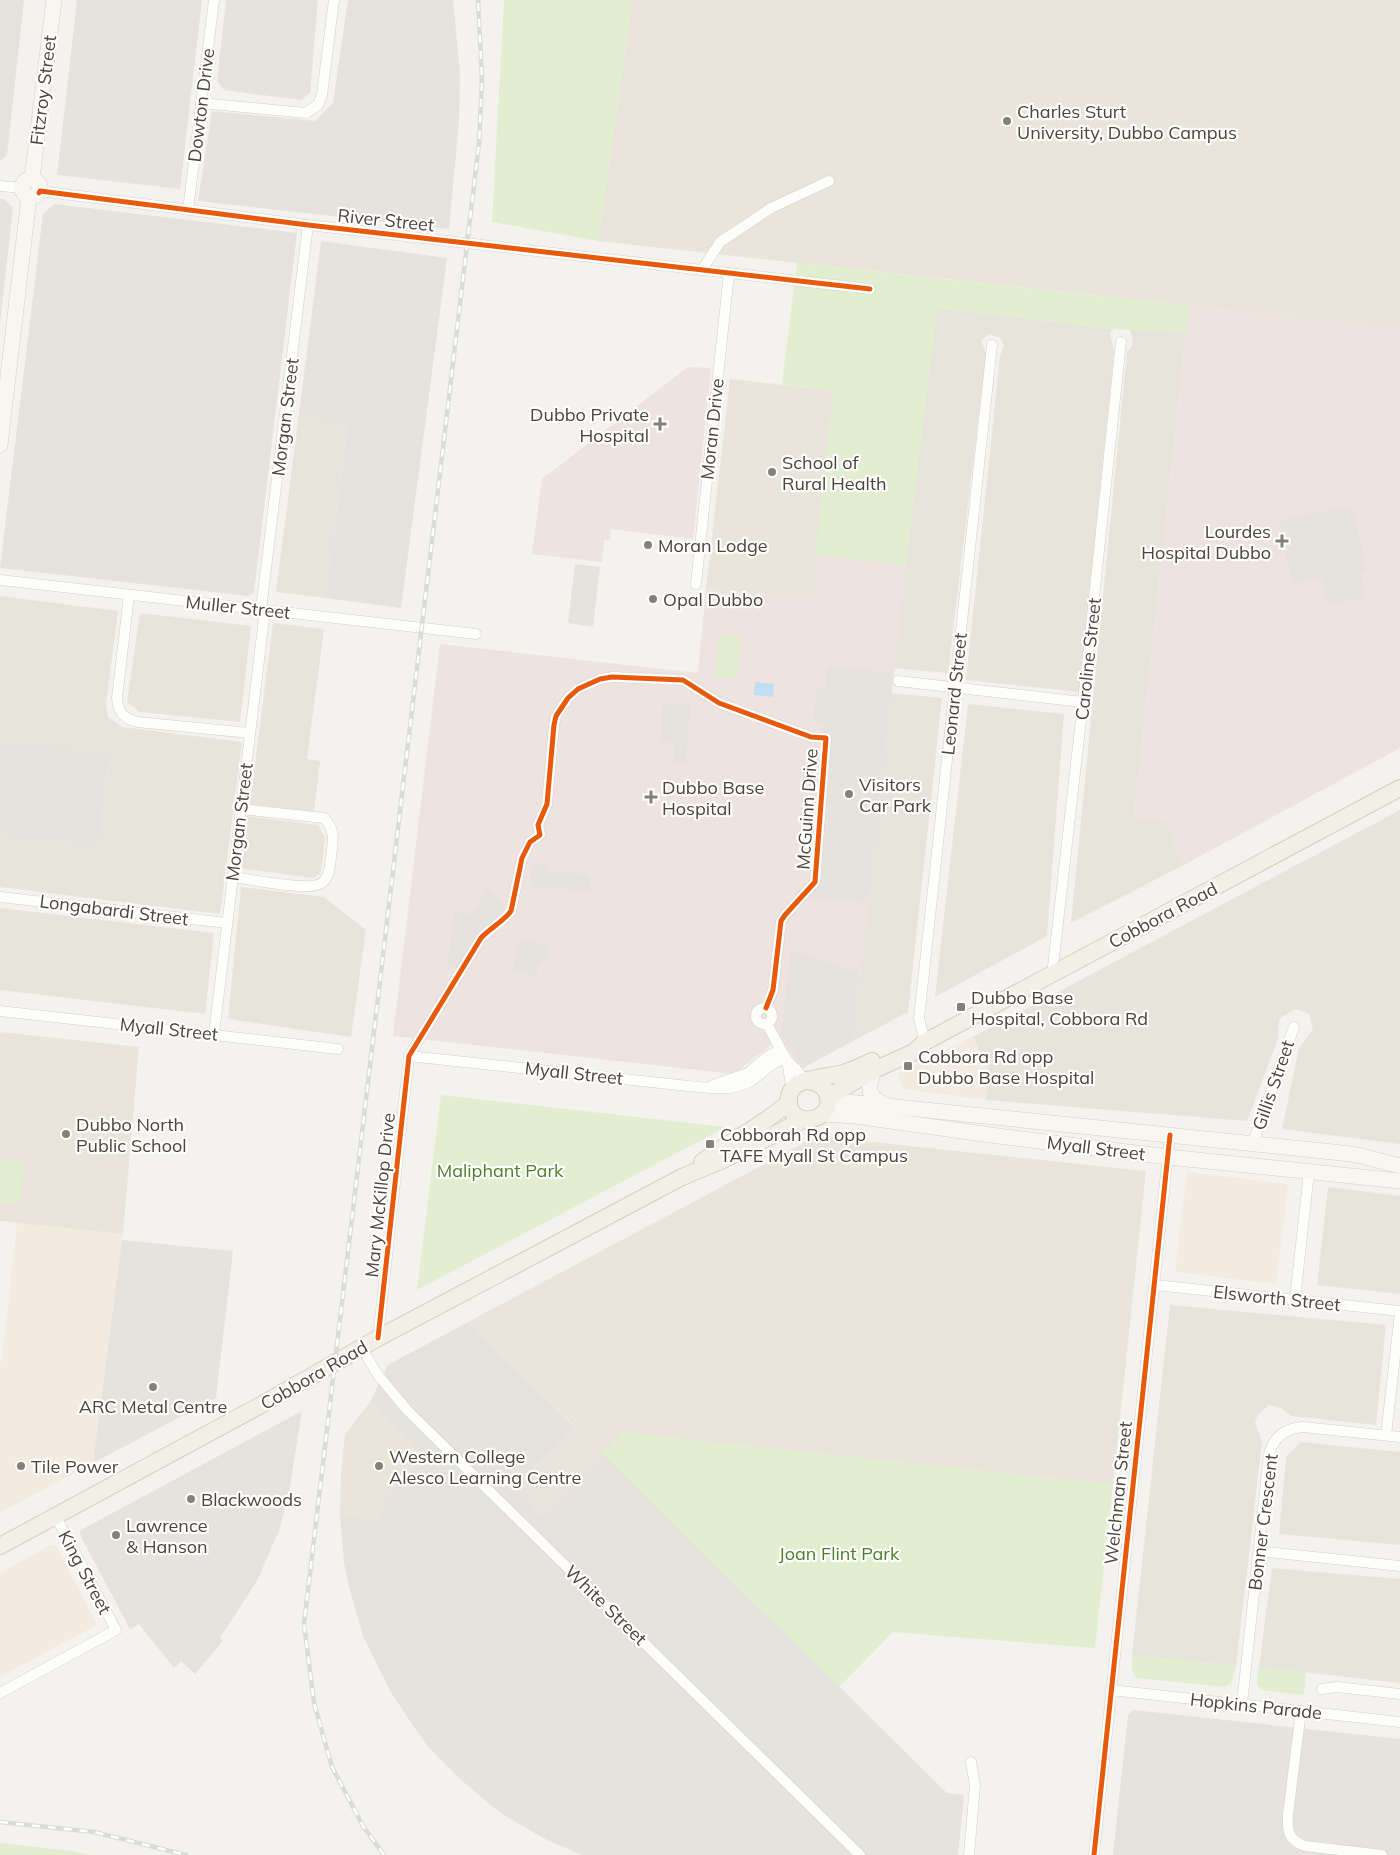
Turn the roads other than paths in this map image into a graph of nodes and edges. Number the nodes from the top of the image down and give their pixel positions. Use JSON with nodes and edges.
{"nodes":[{"id":1,"x":54,"y":0,"type":"edge"},
{"id":2,"x":214,"y":0,"type":"edge"},
{"id":3,"x":334,"y":0,"type":"edge"},
{"id":4,"x":201,"y":103,"type":"junction"},
{"id":5,"x":829,"y":181,"type":"dead end"},
{"id":6,"x":0,"y":186,"type":"edge"},
{"id":7,"x":31,"y":189,"type":"junction"},
{"id":8,"x":188,"y":210,"type":"junction"},
{"id":9,"x":308,"y":225,"type":"junction"},
{"id":10,"x":702,"y":270,"type":"junction"},
{"id":11,"x":729,"y":274,"type":"junction"},
{"id":12,"x":870,"y":289,"type":"dead end"},
{"id":13,"x":1121,"y":342,"type":"dead end"},
{"id":14,"x":992,"y":345,"type":"dead end"},
{"id":15,"x":0,"y":445,"type":"edge"},
{"id":16,"x":0,"y":580,"type":"edge"},
{"id":17,"x":696,"y":584,"type":"dead end"},
{"id":18,"x":129,"y":595,"type":"junction"},
{"id":19,"x":263,"y":609,"type":"junction"},
{"id":20,"x":476,"y":634,"type":"dead end"},
{"id":21,"x":898,"y":681,"type":"dead end"},
{"id":22,"x":955,"y":688,"type":"junction"},
{"id":23,"x":1083,"y":702,"type":"junction"},
{"id":24,"x":250,"y":733,"type":"junction"},
{"id":25,"x":1400,"y":788,"type":"edge"},
{"id":26,"x":241,"y":809,"type":"junction"},
{"id":27,"x":233,"y":877,"type":"junction"},
{"id":28,"x":0,"y":897,"type":"edge"},
{"id":29,"x":227,"y":923,"type":"junction"},
{"id":30,"x":1052,"y":975,"type":"junction"},
{"id":31,"x":0,"y":1011,"type":"edge"},
{"id":32,"x":1294,"y":1027,"type":"dead end"},
{"id":33,"x":214,"y":1034,"type":"junction"},
{"id":34,"x":926,"y":1042,"type":"junction"},
{"id":35,"x":338,"y":1049,"type":"dead end"},
{"id":36,"x":409,"y":1056,"type":"junction"},
{"id":37,"x":784,"y":1057,"type":"junction"},
{"id":38,"x":874,"y":1070,"type":"junction"},
{"id":39,"x":798,"y":1088,"type":"junction"},
{"id":40,"x":827,"y":1104,"type":"junction"},
{"id":41,"x":890,"y":1107,"type":"junction"},
{"id":42,"x":803,"y":1120,"type":"junction"},
{"id":43,"x":1170,"y":1135,"type":"junction"},
{"id":44,"x":1253,"y":1143,"type":"junction"},
{"id":45,"x":1168,"y":1157,"type":"junction"},
{"id":46,"x":1400,"y":1166,"type":"edge"},
{"id":47,"x":1309,"y":1172,"type":"junction"},
{"id":48,"x":682,"y":1177,"type":"junction"},
{"id":49,"x":1400,"y":1181,"type":"edge"},
{"id":50,"x":1155,"y":1285,"type":"junction"},
{"id":51,"x":1295,"y":1299,"type":"junction"},
{"id":52,"x":1400,"y":1312,"type":"edge"},
{"id":53,"x":378,"y":1338,"type":"junction"},
{"id":54,"x":361,"y":1347,"type":"junction"},
{"id":55,"x":1386,"y":1435,"type":"junction"},
{"id":56,"x":1400,"y":1437,"type":"edge"},
{"id":57,"x":55,"y":1515,"type":"junction"},
{"id":58,"x":0,"y":1546,"type":"edge"},
{"id":59,"x":1259,"y":1551,"type":"junction"},
{"id":60,"x":1400,"y":1566,"type":"edge"},
{"id":61,"x":1322,"y":1689,"type":"dead end"},
{"id":62,"x":1111,"y":1690,"type":"junction"},
{"id":63,"x":0,"y":1693,"type":"edge"},
{"id":64,"x":1400,"y":1694,"type":"edge"},
{"id":65,"x":1242,"y":1704,"type":"junction"},
{"id":66,"x":1300,"y":1711,"type":"junction"},
{"id":67,"x":1400,"y":1722,"type":"edge"},
{"id":68,"x":971,"y":1762,"type":"dead end"},
{"id":69,"x":860,"y":1855,"type":"edge"},
{"id":70,"x":969,"y":1855,"type":"edge"},
{"id":71,"x":1094,"y":1855,"type":"edge"},
{"id":72,"x":1382,"y":1855,"type":"edge"}],
"edges":[{"from":1,"to":7,"type":"street","name":"Fitzroy Street"},
{"from":2,"to":4,"type":"street","name":"Dowton Drive"},
{"from":3,"to":4,"type":"street"},
{"from":4,"to":8,"type":"street","name":"Dowton Drive"},
{"from":5,"to":10,"type":"street"},
{"from":6,"to":7,"type":"street","name":"River Street"},
{"from":7,"to":8,"type":"street","name":"River Street"},
{"from":7,"to":15,"type":"street","name":"Fitzroy Street"},
{"from":8,"to":9,"type":"street","name":"River Street"},
{"from":9,"to":10,"type":"street","name":"River Street"},
{"from":9,"to":19,"type":"street","name":"Morgan Street"},
{"from":10,"to":11,"type":"street","name":"River Street"},
{"from":11,"to":12,"type":"street","name":"River Street"},
{"from":11,"to":17,"type":"street","name":"Moran Drive"},
{"from":13,"to":23,"type":"street","name":"Caroline Street"},
{"from":14,"to":22,"type":"street","name":"Leonard Street"},
{"from":16,"to":18,"type":"street","name":"Muller Street"},
{"from":18,"to":19,"type":"street","name":"Muller Street"},
{"from":18,"to":24,"type":"street"},
{"from":19,"to":20,"type":"street","name":"Muller Street"},
{"from":19,"to":24,"type":"street","name":"Morgan Street"},
{"from":21,"to":22,"type":"street"},
{"from":22,"to":23,"type":"street"},
{"from":22,"to":34,"type":"street","name":"Leonard Street"},
{"from":23,"to":30,"type":"street","name":"Caroline Street"},
{"from":24,"to":26,"type":"street","name":"Morgan Street"},
{"from":25,"to":30,"type":"main road","name":"Cobbora Road"},
{"from":26,"to":27,"type":"street","name":"Morgan Street"},
{"from":26,"to":27,"type":"street"},
{"from":27,"to":29,"type":"street","name":"Morgan Street"},
{"from":28,"to":29,"type":"street","name":"Longabardi Street"},
{"from":29,"to":33,"type":"street","name":"Morgan Street"},
{"from":30,"to":34,"type":"main road","name":"Cobbora Road"},
{"from":31,"to":33,"type":"street","name":"Myall Street"},
{"from":32,"to":44,"type":"street","name":"Gillis Street"},
{"from":33,"to":35,"type":"street","name":"Myall Street"},
{"from":34,"to":38,"type":"main road","name":"Cobbora Road"},
{"from":34,"to":39,"type":"main road","name":"Cobbora Road"},
{"from":36,"to":37,"type":"street","name":"Myall Street"},
{"from":36,"to":37,"type":"street","name":"McGuinn Drive"},
{"from":36,"to":53,"type":"street","name":"Mary McKillop Drive"},
{"from":37,"to":39,"type":"street"},
{"from":37,"to":39,"type":"street"},
{"from":38,"to":40,"type":"main road","name":"Cobbora Road"},
{"from":38,"to":41,"type":"street"},
{"from":39,"to":40,"type":"main road"},
{"from":39,"to":42,"type":"main road"},
{"from":39,"to":48,"type":"main road","name":"Cobbora Road"},
{"from":40,"to":41,"type":"street","name":"Myall Street"},
{"from":40,"to":42,"type":"main road"},
{"from":40,"to":45,"type":"street","name":"Myall Street"},
{"from":41,"to":43,"type":"street","name":"Myall Street"},
{"from":42,"to":48,"type":"main road","name":"Cobbora Road"},
{"from":43,"to":44,"type":"street","name":"Myall Street"},
{"from":43,"to":45,"type":"street","name":"Welchman Street"},
{"from":44,"to":46,"type":"street","name":"Myall Street"},
{"from":45,"to":47,"type":"street","name":"Myall Street"},
{"from":45,"to":50,"type":"street","name":"Welchman Street"},
{"from":47,"to":49,"type":"street","name":"Myall Street"},
{"from":47,"to":51,"type":"street"},
{"from":48,"to":53,"type":"main road","name":"Cobbora Road"},
{"from":50,"to":51,"type":"street","name":"Elsworth Street"},
{"from":50,"to":62,"type":"street","name":"Welchman Street"},
{"from":51,"to":52,"type":"street","name":"Elsworth Street"},
{"from":52,"to":55,"type":"street"},
{"from":53,"to":54,"type":"main road","name":"Cobbora Road"},
{"from":54,"to":57,"type":"main road","name":"Cobbora Road"},
{"from":54,"to":69,"type":"street","name":"White Street"},
{"from":55,"to":56,"type":"street","name":"Bonner Crescent"},
{"from":55,"to":59,"type":"street","name":"Bonner Crescent"},
{"from":57,"to":58,"type":"main road","name":"Cobbora Road"},
{"from":57,"to":63,"type":"street","name":"King Street"},
{"from":59,"to":60,"type":"street"},
{"from":59,"to":65,"type":"street","name":"Bonner Crescent"},
{"from":61,"to":64,"type":"street","name":"Hopkins Parade"},
{"from":62,"to":65,"type":"street","name":"Hopkins Parade"},
{"from":62,"to":71,"type":"street","name":"Welchman Street"},
{"from":65,"to":66,"type":"street","name":"Hopkins Parade"},
{"from":66,"to":67,"type":"street","name":"Hopkins Parade"},
{"from":66,"to":72,"type":"street"},
{"from":68,"to":70,"type":"street"}]}
